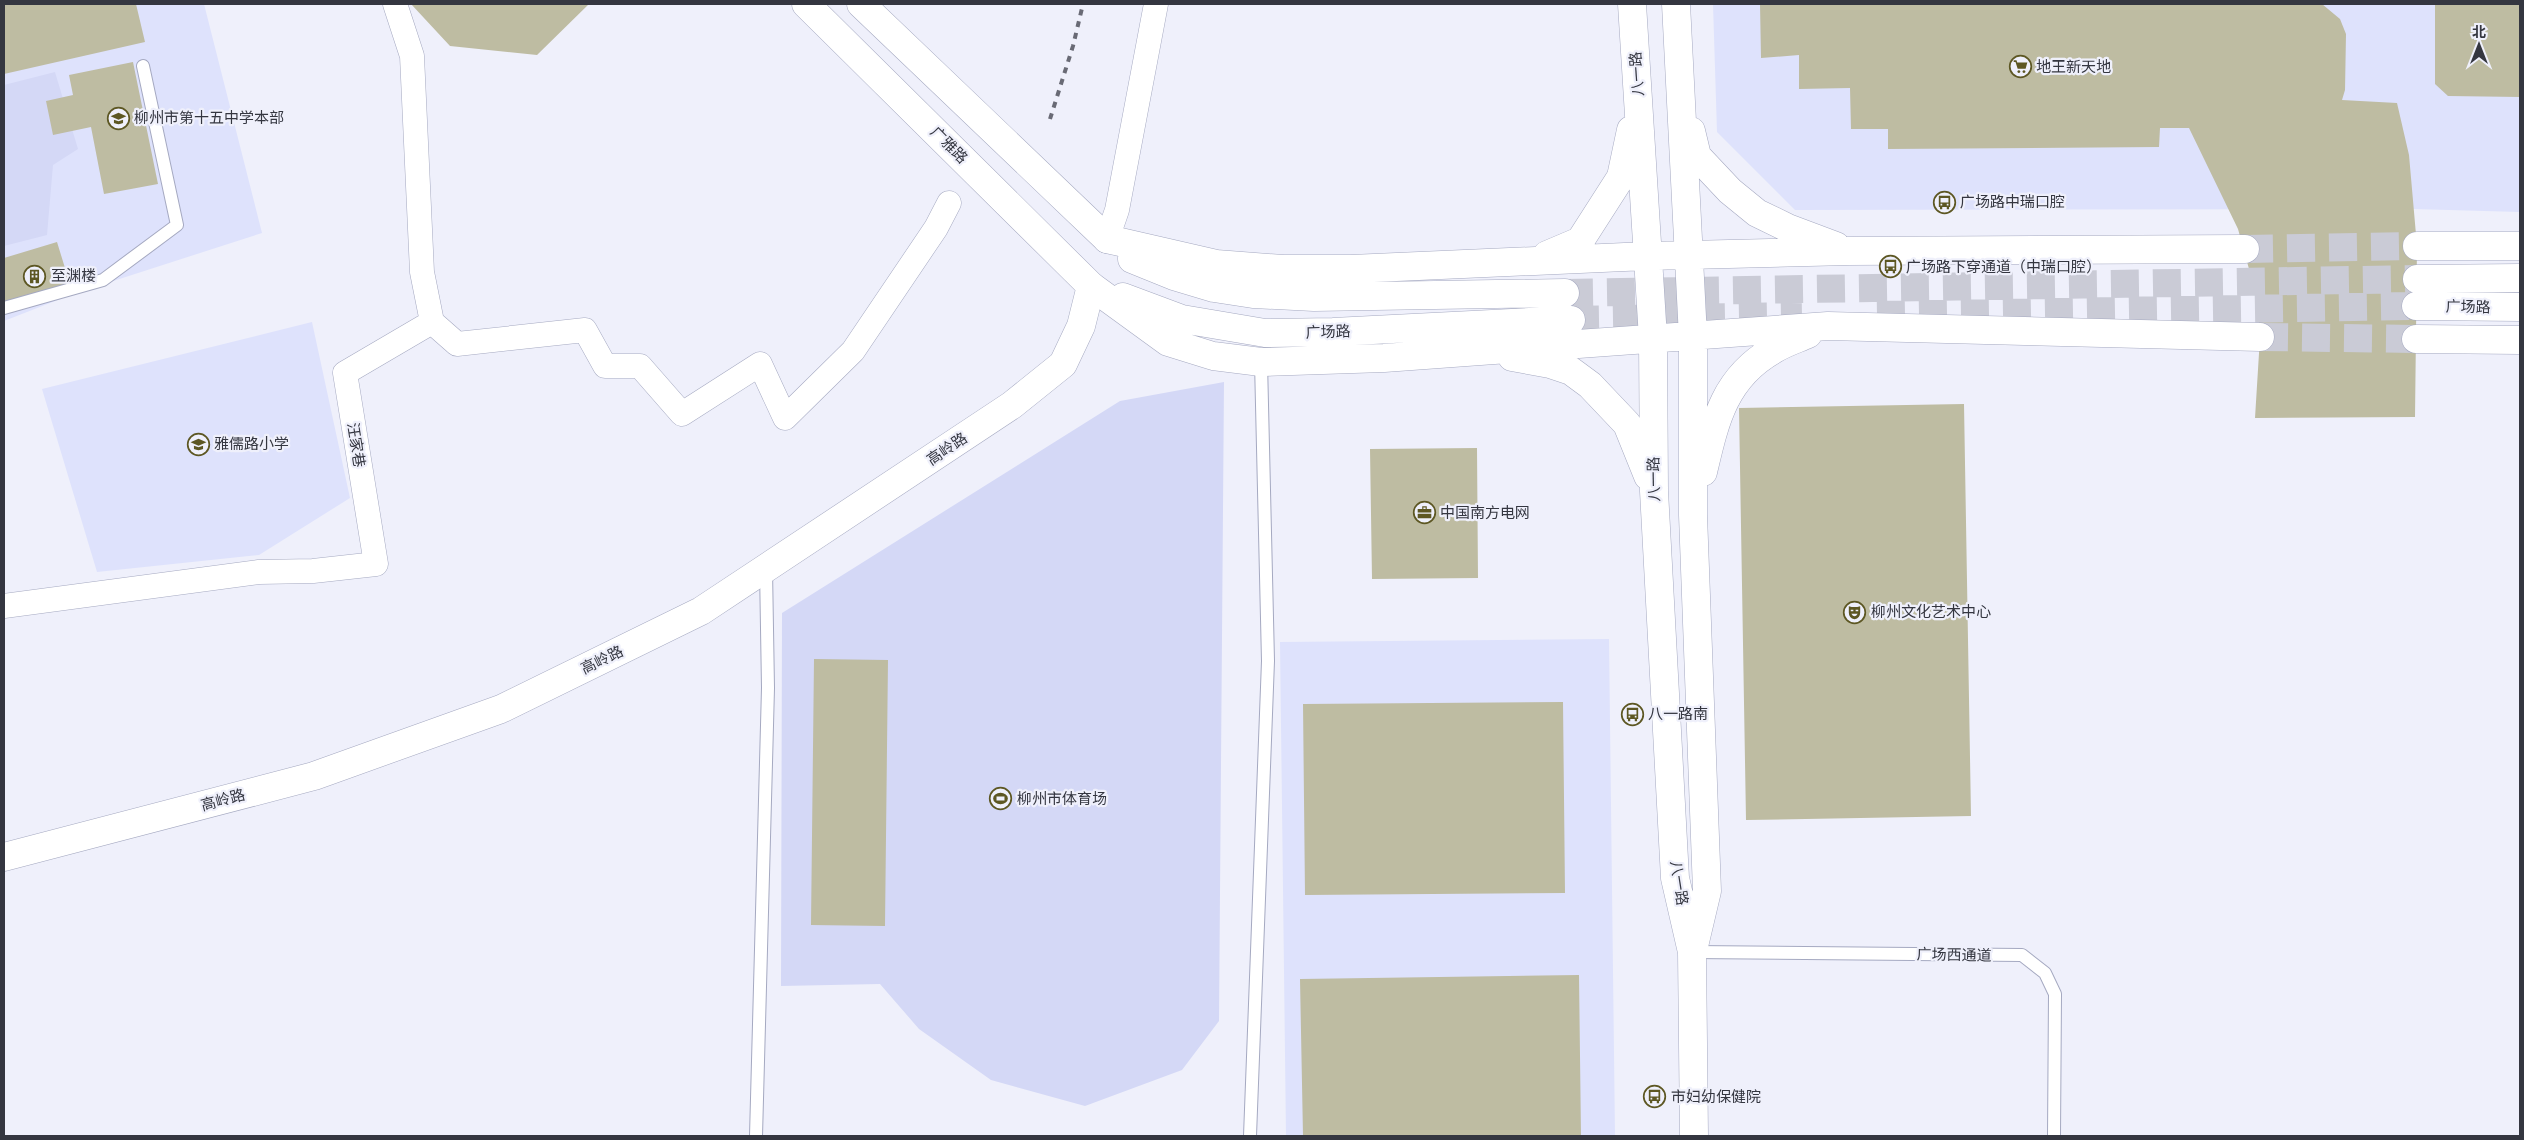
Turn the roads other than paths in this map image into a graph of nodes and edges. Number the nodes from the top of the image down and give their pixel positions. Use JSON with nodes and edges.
{"nodes":[{"id":1,"x":395,"y":4,"type":"edge"},
{"id":2,"x":806,"y":4,"type":"edge"},
{"id":3,"x":860,"y":4,"type":"edge"},
{"id":4,"x":1156,"y":4,"type":"edge"},
{"id":5,"x":1632,"y":4,"type":"edge"},
{"id":6,"x":1676,"y":4,"type":"edge"},
{"id":7,"x":143,"y":66,"type":"dead end"},
{"id":8,"x":1680,"y":88,"type":"junction"},
{"id":9,"x":1638,"y":97,"type":"junction"},
{"id":10,"x":949,"y":202,"type":"dead end"},
{"id":11,"x":1107,"y":239,"type":"junction"},
{"id":12,"x":2416,"y":246,"type":"tunnel mouth"},
{"id":13,"x":2520,"y":246,"type":"edge"},
{"id":14,"x":2245,"y":249,"type":"tunnel mouth"},
{"id":15,"x":1849,"y":251,"type":"junction"},
{"id":16,"x":1647,"y":256,"type":"junction"},
{"id":17,"x":1690,"y":256,"type":"junction"},
{"id":18,"x":1531,"y":262,"type":"junction"},
{"id":19,"x":2520,"y":278,"type":"edge"},
{"id":20,"x":2417,"y":279,"type":"tunnel mouth"},
{"id":21,"x":1091,"y":286,"type":"junction"},
{"id":22,"x":1565,"y":293,"type":"tunnel mouth"},
{"id":23,"x":2416,"y":306,"type":"tunnel mouth"},
{"id":24,"x":2520,"y":307,"type":"edge"},
{"id":25,"x":4,"y":308,"type":"edge"},
{"id":26,"x":1571,"y":320,"type":"tunnel mouth"},
{"id":27,"x":432,"y":322,"type":"junction"},
{"id":28,"x":1828,"y":326,"type":"junction"},
{"id":29,"x":1693,"y":337,"type":"junction"},
{"id":30,"x":2260,"y":337,"type":"tunnel mouth"},
{"id":31,"x":1652,"y":338,"type":"junction"},
{"id":32,"x":2416,"y":339,"type":"tunnel mouth"},
{"id":33,"x":2520,"y":340,"type":"edge"},
{"id":34,"x":1473,"y":350,"type":"junction"},
{"id":35,"x":1261,"y":362,"type":"junction"},
{"id":36,"x":1654,"y":491,"type":"junction"},
{"id":37,"x":1693,"y":515,"type":"junction"},
{"id":38,"x":766,"y":569,"type":"junction"},
{"id":39,"x":4,"y":606,"type":"edge"},
{"id":40,"x":4,"y":857,"type":"edge"},
{"id":41,"x":1692,"y":952,"type":"junction"},
{"id":42,"x":756,"y":1136,"type":"edge"},
{"id":43,"x":1250,"y":1136,"type":"edge"},
{"id":44,"x":1694,"y":1136,"type":"edge"},
{"id":45,"x":2054,"y":1136,"type":"edge"}],
"edges":[{"from":1,"to":27,"type":"street"},
{"from":2,"to":21,"type":"main road","name":"广雅路"},
{"from":3,"to":11,"type":"main road"},
{"from":4,"to":11,"type":"street"},
{"from":5,"to":9,"type":"main road","name":"八一路"},
{"from":6,"to":8,"type":"main road","name":"八一路"},
{"from":7,"to":25,"type":"lane"},
{"from":8,"to":15,"type":"main road"},
{"from":8,"to":17,"type":"main road","name":"八一路"},
{"from":9,"to":16,"type":"main road","name":"八一路"},
{"from":9,"to":18,"type":"main road"},
{"from":10,"to":27,"type":"street"},
{"from":11,"to":18,"type":"main road"},
{"from":11,"to":22,"type":"main road"},
{"from":12,"to":13,"type":"main road"},
{"from":14,"to":15,"type":"main road"},
{"from":15,"to":17,"type":"main road"},
{"from":16,"to":17,"type":"main road"},
{"from":16,"to":18,"type":"main road"},
{"from":16,"to":31,"type":"main road","name":"八一路"},
{"from":17,"to":29,"type":"main road","name":"八一路"},
{"from":19,"to":20,"type":"main road","name":"广场路"},
{"from":21,"to":26,"type":"main road","name":"广场路"},
{"from":21,"to":35,"type":"main road","name":"广雅路"},
{"from":21,"to":38,"type":"main road","name":"高岭路"},
{"from":23,"to":24,"type":"main road","name":"广场路"},
{"from":27,"to":39,"type":"street","name":"汪家巷"},
{"from":28,"to":29,"type":"main road"},
{"from":28,"to":30,"type":"main road"},
{"from":28,"to":37,"type":"main road"},
{"from":29,"to":31,"type":"main road"},
{"from":29,"to":37,"type":"main road","name":"八一路"},
{"from":31,"to":34,"type":"main road"},
{"from":31,"to":36,"type":"main road","name":"八一路"},
{"from":32,"to":33,"type":"main road"},
{"from":34,"to":35,"type":"main road","name":"广雅路"},
{"from":34,"to":36,"type":"main road"},
{"from":35,"to":43,"type":"lane"},
{"from":36,"to":41,"type":"main road","name":"八一路"},
{"from":37,"to":41,"type":"main road","name":"八一路"},
{"from":38,"to":40,"type":"main road","name":"高岭路"},
{"from":38,"to":42,"type":"lane"},
{"from":41,"to":44,"type":"main road","name":"八一路"},
{"from":41,"to":45,"type":"lane","name":"广场西通道"}]}
